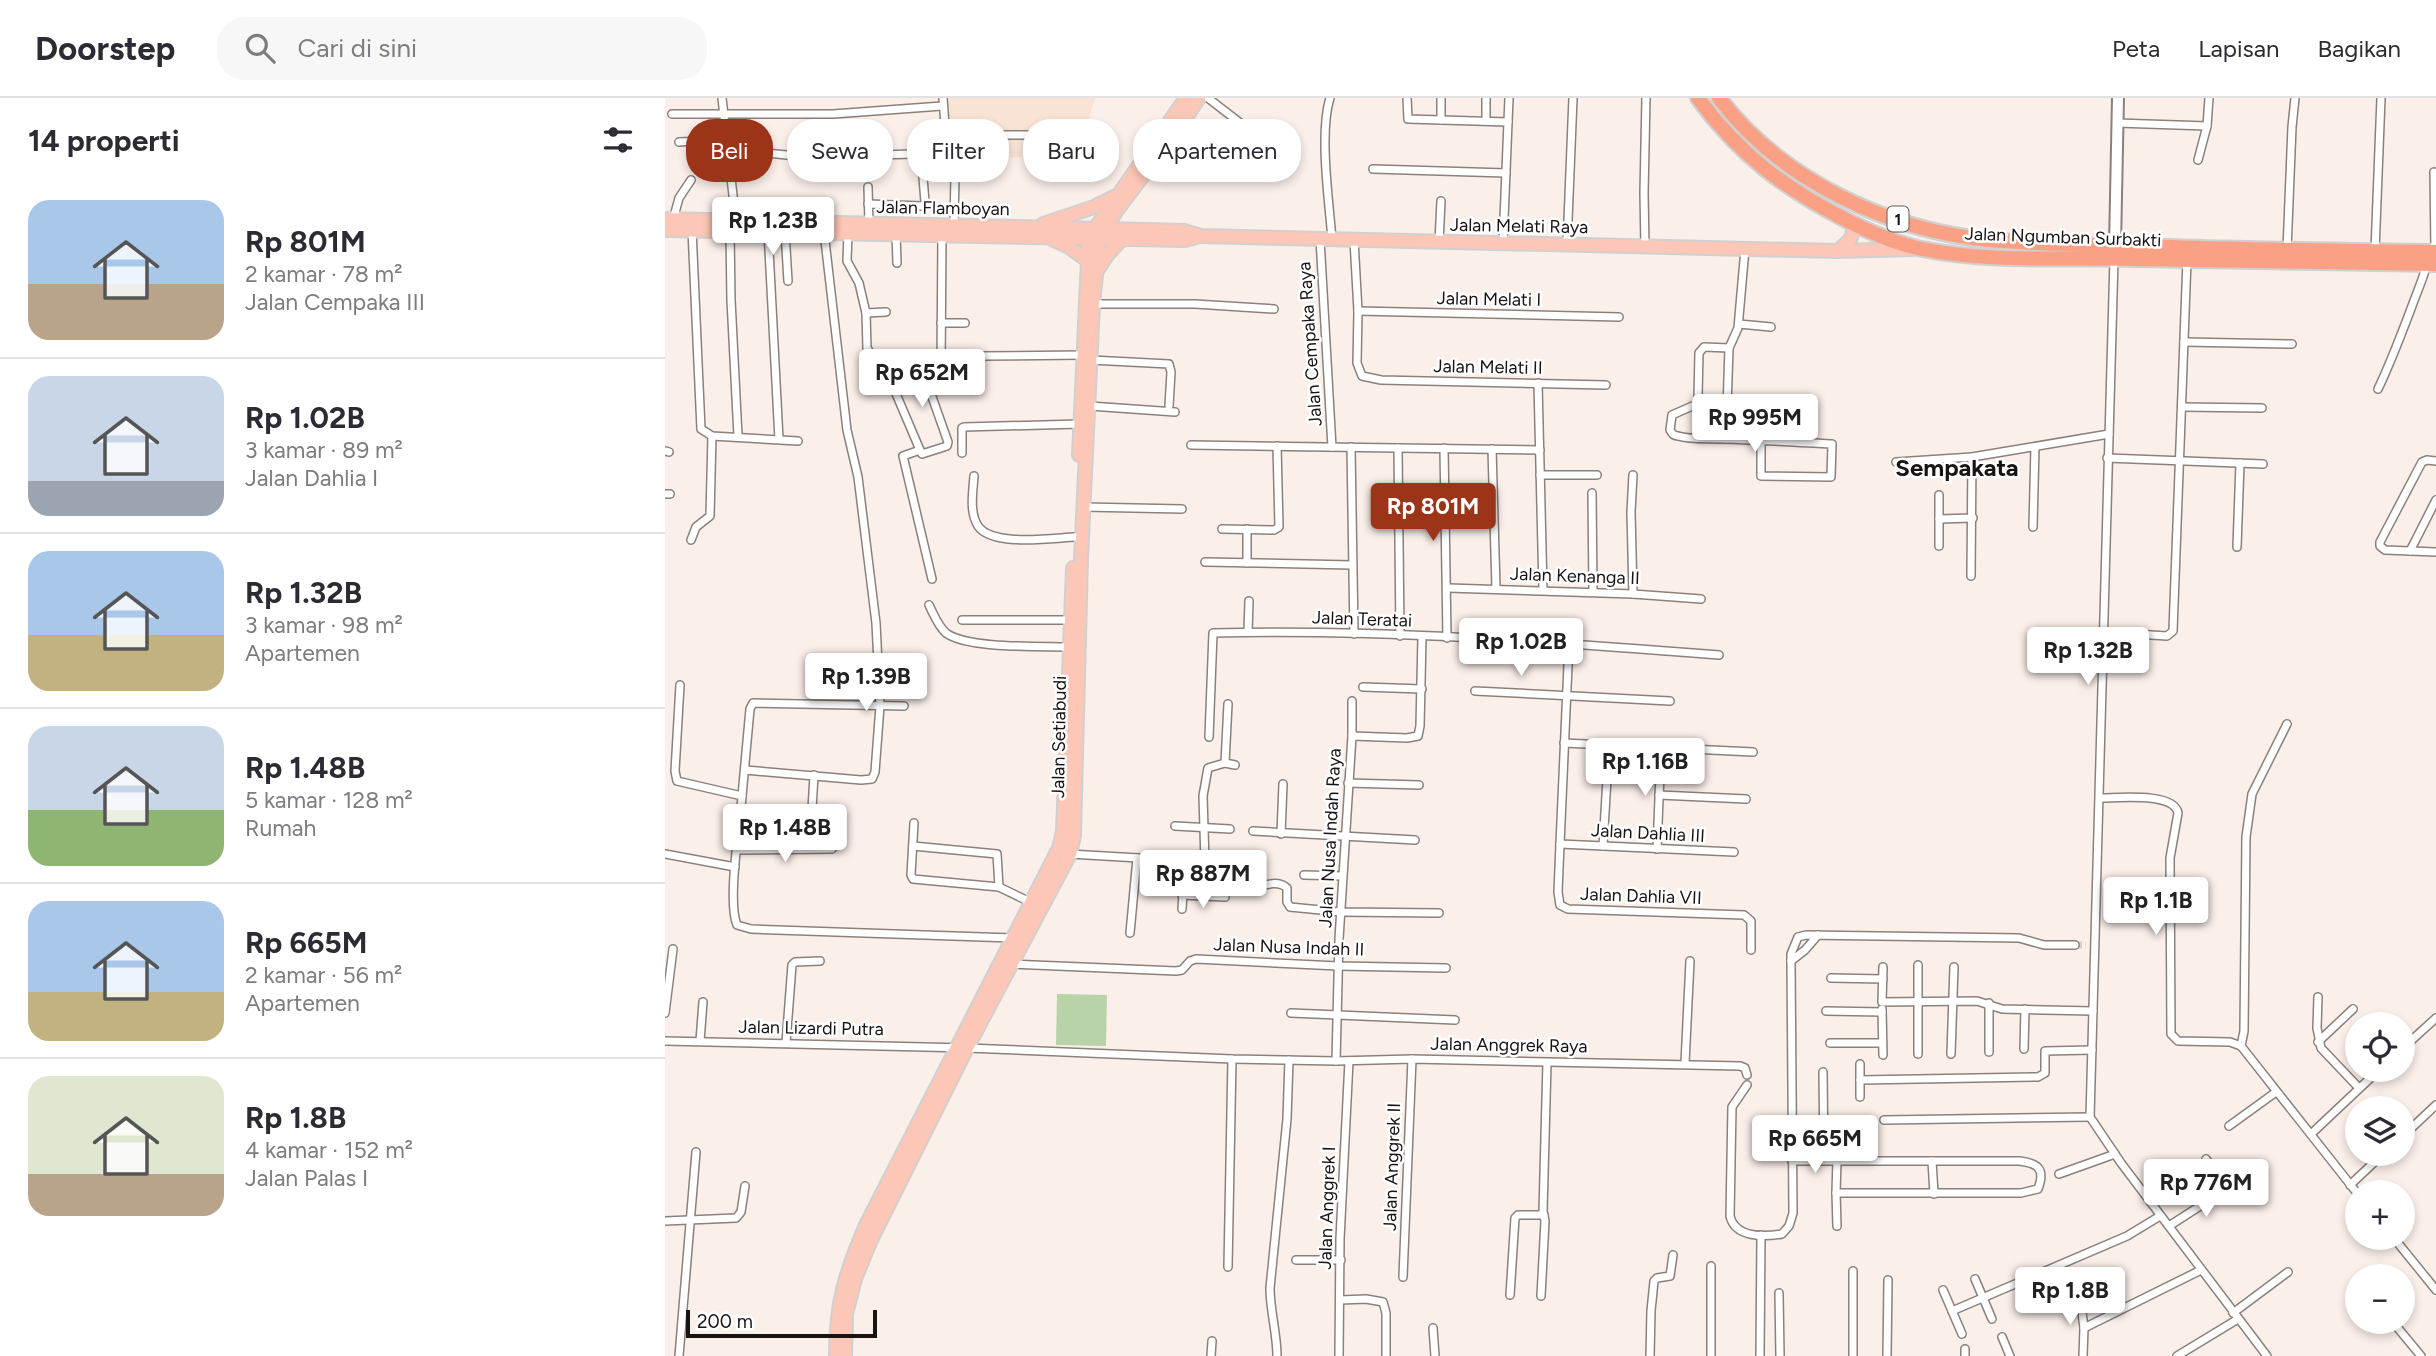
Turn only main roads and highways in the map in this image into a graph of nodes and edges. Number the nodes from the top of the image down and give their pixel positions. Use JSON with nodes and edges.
{"nodes":[{"id":1,"x":1187,"y":98,"type":"edge"},
{"id":2,"x":1199,"y":98,"type":"edge"},
{"id":3,"x":1698,"y":98,"type":"edge"},
{"id":4,"x":1719,"y":98,"type":"edge"},
{"id":5,"x":1176,"y":119,"type":"edge"},
{"id":6,"x":1181,"y":119,"type":"edge"},
{"id":7,"x":1133,"y":176,"type":"edge"},
{"id":8,"x":1136,"y":182,"type":"edge"},
{"id":9,"x":1117,"y":195,"type":"junction"},
{"id":10,"x":1117,"y":210,"type":"junction"},
{"id":11,"x":668,"y":223,"type":"edge"},
{"id":12,"x":1856,"y":225,"type":"junction"},
{"id":13,"x":1033,"y":227,"type":"junction"},
{"id":14,"x":735,"y":228,"type":"junction"},
{"id":15,"x":983,"y":230,"type":"junction"},
{"id":16,"x":1097,"y":233,"type":"junction"},
{"id":17,"x":1128,"y":234,"type":"junction"},
{"id":18,"x":1045,"y":236,"type":"junction"},
{"id":19,"x":1921,"y":249,"type":"junction"},
{"id":20,"x":1838,"y":251,"type":"junction"},
{"id":21,"x":2115,"y":252,"type":"junction"},
{"id":22,"x":2433,"y":258,"type":"edge"},
{"id":23,"x":1087,"y":260,"type":"junction"},
{"id":24,"x":1096,"y":272,"type":"junction"},
{"id":25,"x":1087,"y":357,"type":"junction"},
{"id":26,"x":962,"y":1048,"type":"junction"},
{"id":27,"x":836,"y":1356,"type":"edge"},
{"id":28,"x":845,"y":1356,"type":"edge"}],
"edges":[{"from":1,"to":5,"type":"main road","name":"Jalan Setiabudi"},
{"from":2,"to":6,"type":"main road","name":"Jalan Setiabudi"},
{"from":3,"to":12,"type":"highway","name":"Jalan Ngumban Surbakti","number":"1"},
{"from":4,"to":21,"type":"highway","name":"Jalan Ngumban Surbakti","number":"1"},
{"from":7,"to":9,"type":"main road","name":"Jalan Setiabudi"},
{"from":8,"to":10,"type":"main road","name":"Jalan Setiabudi"},
{"from":9,"to":13,"type":"main road"},
{"from":9,"to":16,"type":"main road","name":"Jalan Setiabudi"},
{"from":10,"to":16,"type":"main road","name":"Jalan Setiabudi"},
{"from":10,"to":17,"type":"main road"},
{"from":11,"to":14,"type":"main road","name":"Jalan Flamboyan"},
{"from":11,"to":14,"type":"main road","name":"Jalan Flamboyan"},
{"from":12,"to":19,"type":"highway","name":"Jalan Ngumban Surbakti","number":"1"},
{"from":12,"to":20,"type":"main road"},
{"from":13,"to":15,"type":"main road","name":"Jalan Flamboyan"},
{"from":13,"to":16,"type":"main road","name":"Jalan Flamboyan"},
{"from":14,"to":15,"type":"main road","name":"Jalan Flamboyan"},
{"from":14,"to":15,"type":"main road","name":"Jalan Flamboyan"},
{"from":15,"to":18,"type":"main road","name":"Jalan Flamboyan"},
{"from":16,"to":17,"type":"main road","name":"Jalan Melati Raya"},
{"from":16,"to":18,"type":"main road","name":"Jalan Flamboyan"},
{"from":16,"to":23,"type":"main road","name":"Jalan Setiabudi"},
{"from":16,"to":24,"type":"main road","name":"Jalan Setiabudi"},
{"from":17,"to":20,"type":"main road","name":"Jalan Melati Raya"},
{"from":17,"to":24,"type":"main road"},
{"from":18,"to":23,"type":"main road"},
{"from":19,"to":20,"type":"main road","name":"Jalan Melati Raya"},
{"from":19,"to":21,"type":"highway","name":"Jalan Ngumban Surbakti","number":"1"},
{"from":21,"to":22,"type":"highway","name":"Jalan Ngumban Surbakti","number":"1"},
{"from":21,"to":22,"type":"highway","name":"Jalan Ngumban Surbakti","number":"1"},
{"from":23,"to":25,"type":"main road","name":"Jalan Setiabudi"},
{"from":24,"to":25,"type":"main road","name":"Jalan Setiabudi"},
{"from":25,"to":26,"type":"main road","name":"Jalan Setiabudi"},
{"from":25,"to":26,"type":"main road","name":"Jalan Setiabudi"},
{"from":26,"to":27,"type":"main road","name":"Jalan Setiabudi"},
{"from":26,"to":28,"type":"main road","name":"Jalan Setiabudi"}]}
